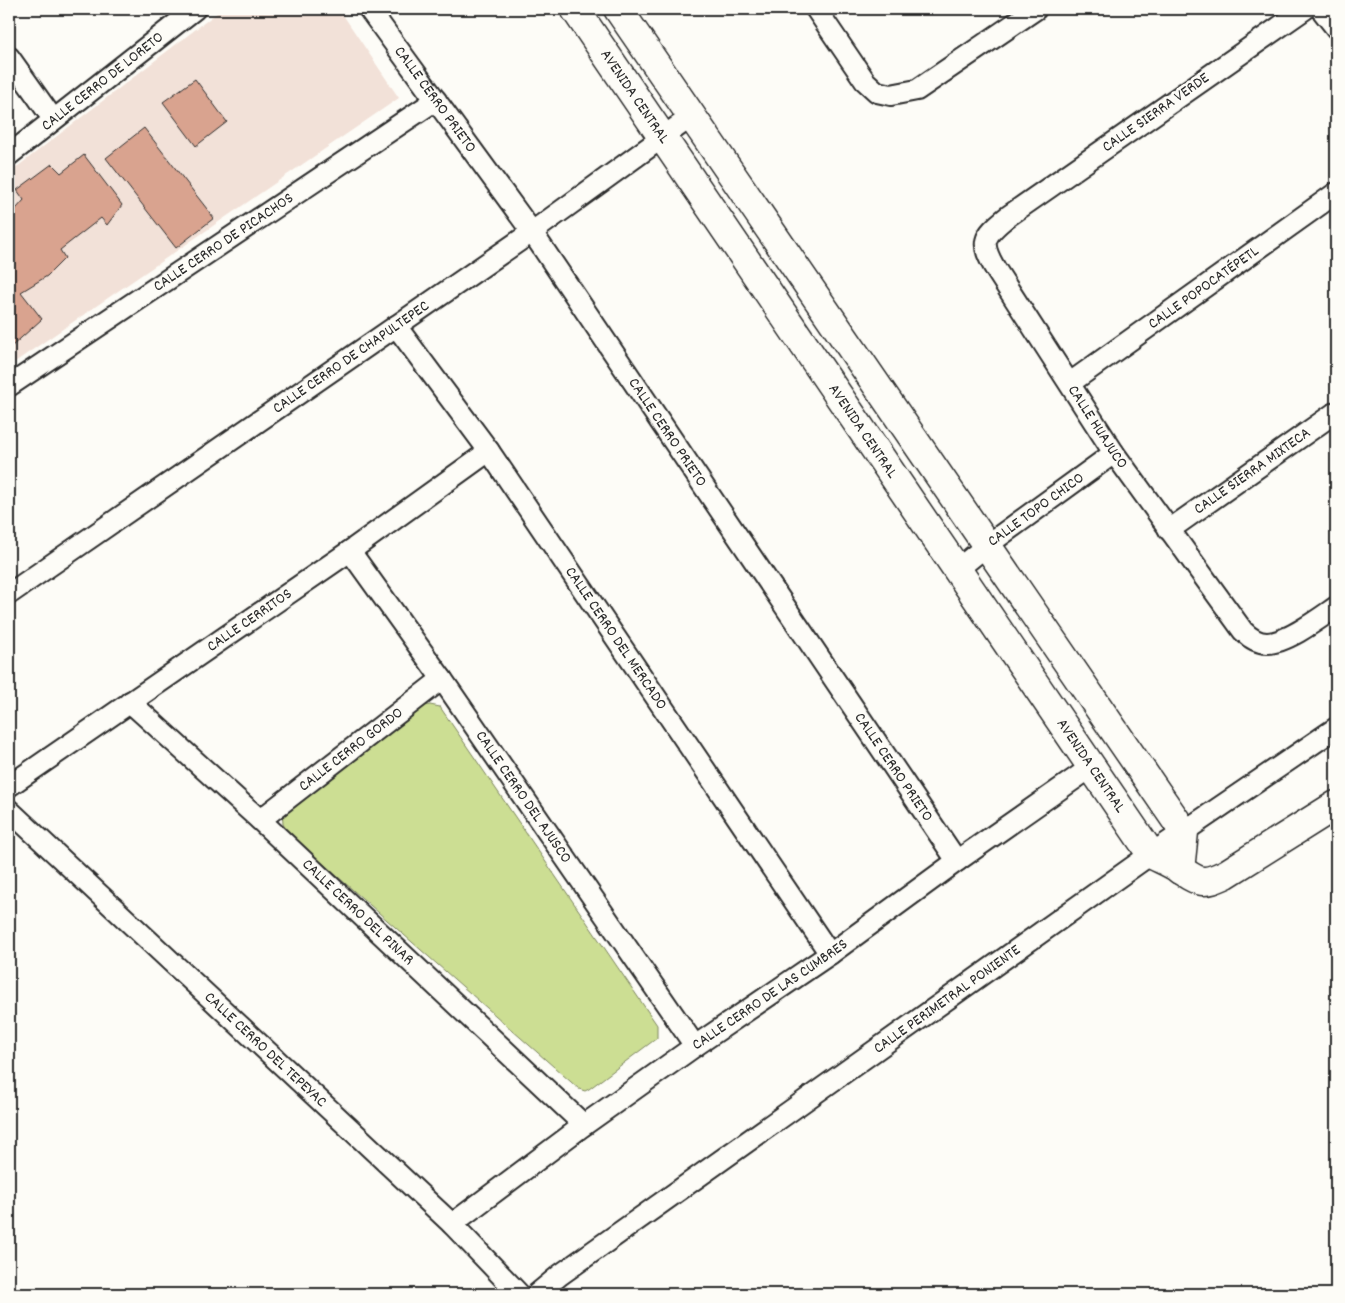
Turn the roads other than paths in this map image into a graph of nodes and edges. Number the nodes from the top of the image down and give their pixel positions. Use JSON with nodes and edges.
{"nodes":[{"id":1,"x":195,"y":9,"type":"edge"},
{"id":2,"x":369,"y":9,"type":"edge"},
{"id":3,"x":575,"y":9,"type":"edge"},
{"id":4,"x":618,"y":9,"type":"edge"},
{"id":5,"x":816,"y":9,"type":"edge"},
{"id":6,"x":1036,"y":9,"type":"edge"},
{"id":7,"x":1305,"y":9,"type":"edge"},
{"id":8,"x":1322,"y":9,"type":"edge"},
{"id":9,"x":1336,"y":28,"type":"edge"},
{"id":10,"x":9,"y":57,"type":"edge"},
{"id":11,"x":436,"y":100,"type":"junction"},
{"id":12,"x":692,"y":116,"type":"junction"},
{"id":13,"x":53,"y":119,"type":"junction"},
{"id":14,"x":663,"y":138,"type":"junction"},
{"id":15,"x":9,"y":155,"type":"edge"},
{"id":16,"x":1336,"y":194,"type":"edge"},
{"id":17,"x":1007,"y":217,"type":"joint"},
{"id":18,"x":532,"y":232,"type":"junction"},
{"id":19,"x":396,"y":326,"type":"junction"},
{"id":20,"x":1070,"y":383,"type":"junction"},
{"id":21,"x":9,"y":386,"type":"edge"},
{"id":22,"x":1336,"y":412,"type":"edge"},
{"id":23,"x":489,"y":452,"type":"junction"},
{"id":24,"x":1114,"y":453,"type":"junction"},
{"id":25,"x":1169,"y":530,"type":"junction"},
{"id":26,"x":986,"y":546,"type":"junction"},
{"id":27,"x":350,"y":552,"type":"junction"},
{"id":28,"x":958,"y":569,"type":"junction"},
{"id":29,"x":9,"y":594,"type":"edge"},
{"id":30,"x":1336,"y":607,"type":"edge"},
{"id":31,"x":442,"y":679,"type":"junction"},
{"id":32,"x":130,"y":702,"type":"junction"},
{"id":33,"x":1336,"y":728,"type":"edge"},
{"id":34,"x":1090,"y":768,"type":"junction"},
{"id":35,"x":9,"y":786,"type":"edge"},
{"id":36,"x":1336,"y":805,"type":"edge"},
{"id":37,"x":9,"y":810,"type":"edge"},
{"id":38,"x":260,"y":820,"type":"junction"},
{"id":39,"x":1184,"y":832,"type":"junction"},
{"id":40,"x":1151,"y":854,"type":"junction"},
{"id":41,"x":957,"y":861,"type":"junction"},
{"id":42,"x":1180,"y":870,"type":"junction"},
{"id":43,"x":830,"y":954,"type":"junction"},
{"id":44,"x":695,"y":1046,"type":"junction"},
{"id":45,"x":584,"y":1125,"type":"junction"},
{"id":46,"x":452,"y":1224,"type":"junction"},
{"id":47,"x":519,"y":1294,"type":"edge"},
{"id":48,"x":537,"y":1294,"type":"edge"}],
"edges":[{"from":1,"to":13,"type":"street","name":"CALLE CERRO DE LORETO"},
{"from":2,"to":11,"type":"street","name":"CALLE CERRO PRIETO"},
{"from":3,"to":14,"type":"street","name":"AVENIDA CENTRAL"},
{"from":4,"to":12,"type":"street"},
{"from":5,"to":6,"type":"street"},
{"from":7,"to":17,"type":"street","name":"CALLE SIERRA VERDE"},
{"from":8,"to":9,"type":"street"},
{"from":10,"to":13,"type":"street"},
{"from":11,"to":18,"type":"street","name":"CALLE CERRO PRIETO"},
{"from":11,"to":21,"type":"street","name":"CALLE CERRO DE PICACHOS"},
{"from":12,"to":14,"type":"street","name":"CALLE CERRO DE CHAPULTEPEC"},
{"from":12,"to":26,"type":"street"},
{"from":13,"to":15,"type":"street","name":"CALLE CERRO DE LORETO"},
{"from":14,"to":18,"type":"street","name":"CALLE CERRO DE CHAPULTEPEC"},
{"from":14,"to":28,"type":"street","name":"AVENIDA CENTRAL"},
{"from":16,"to":20,"type":"street","name":"CALLE POPOCATÉPETL"},
{"from":17,"to":20,"type":"street","name":"CALLE HUAJUCO"},
{"from":18,"to":19,"type":"street","name":"CALLE CERRO DE CHAPULTEPEC"},
{"from":18,"to":41,"type":"street","name":"CALLE CERRO PRIETO"},
{"from":19,"to":23,"type":"street","name":"CALLE CERRO DEL MERCADO"},
{"from":19,"to":29,"type":"street","name":"CALLE CERRO DE CHAPULTEPEC"},
{"from":20,"to":24,"type":"street","name":"CALLE HUAJUCO"},
{"from":22,"to":25,"type":"street","name":"CALLE SIERRA MIXTECA"},
{"from":23,"to":27,"type":"street","name":"CALLE CERRITOS"},
{"from":23,"to":43,"type":"street","name":"CALLE CERRO DEL MERCADO"},
{"from":24,"to":25,"type":"street","name":"CALLE HUAJUCO"},
{"from":24,"to":26,"type":"street","name":"CALLE TOPO CHICO"},
{"from":25,"to":30,"type":"street","name":"CALLE HUAJUCO"},
{"from":26,"to":28,"type":"street","name":"CALLE TOPO CHICO"},
{"from":26,"to":39,"type":"street"},
{"from":27,"to":31,"type":"street","name":"CALLE CERRO DEL AJUSCO"},
{"from":27,"to":32,"type":"street","name":"CALLE CERRITOS"},
{"from":28,"to":34,"type":"street","name":"AVENIDA CENTRAL"},
{"from":31,"to":38,"type":"street","name":"CALLE CERRO GORDO"},
{"from":31,"to":44,"type":"street","name":"CALLE CERRO DEL AJUSCO"},
{"from":32,"to":35,"type":"street","name":"CALLE CERRITOS"},
{"from":32,"to":38,"type":"street","name":"CALLE CERRO DEL PINAR"},
{"from":33,"to":39,"type":"street","name":"CALLE PERIMETRAL PONIENTE"},
{"from":34,"to":40,"type":"street","name":"AVENIDA CENTRAL"},
{"from":34,"to":41,"type":"street","name":"CALLE CERRO DE LAS CUMBRES"},
{"from":36,"to":42,"type":"street"},
{"from":37,"to":46,"type":"street","name":"CALLE CERRO DEL TEPEYAC"},
{"from":38,"to":45,"type":"street","name":"CALLE CERRO DEL PINAR"},
{"from":39,"to":40,"type":"street","name":"CALLE PERIMETRAL PONIENTE"},
{"from":39,"to":42,"type":"street"},
{"from":40,"to":42,"type":"street"},
{"from":40,"to":48,"type":"street","name":"CALLE PERIMETRAL PONIENTE"},
{"from":41,"to":43,"type":"street","name":"CALLE CERRO DE LAS CUMBRES"},
{"from":43,"to":44,"type":"street","name":"CALLE CERRO DE LAS CUMBRES"},
{"from":44,"to":45,"type":"street","name":"CALLE CERRO DE LAS CUMBRES"},
{"from":45,"to":46,"type":"street","name":"CALLE CERRO DE LAS CUMBRES"},
{"from":46,"to":47,"type":"street","name":"CALLE CERRO DEL TEPEYAC"}]}
